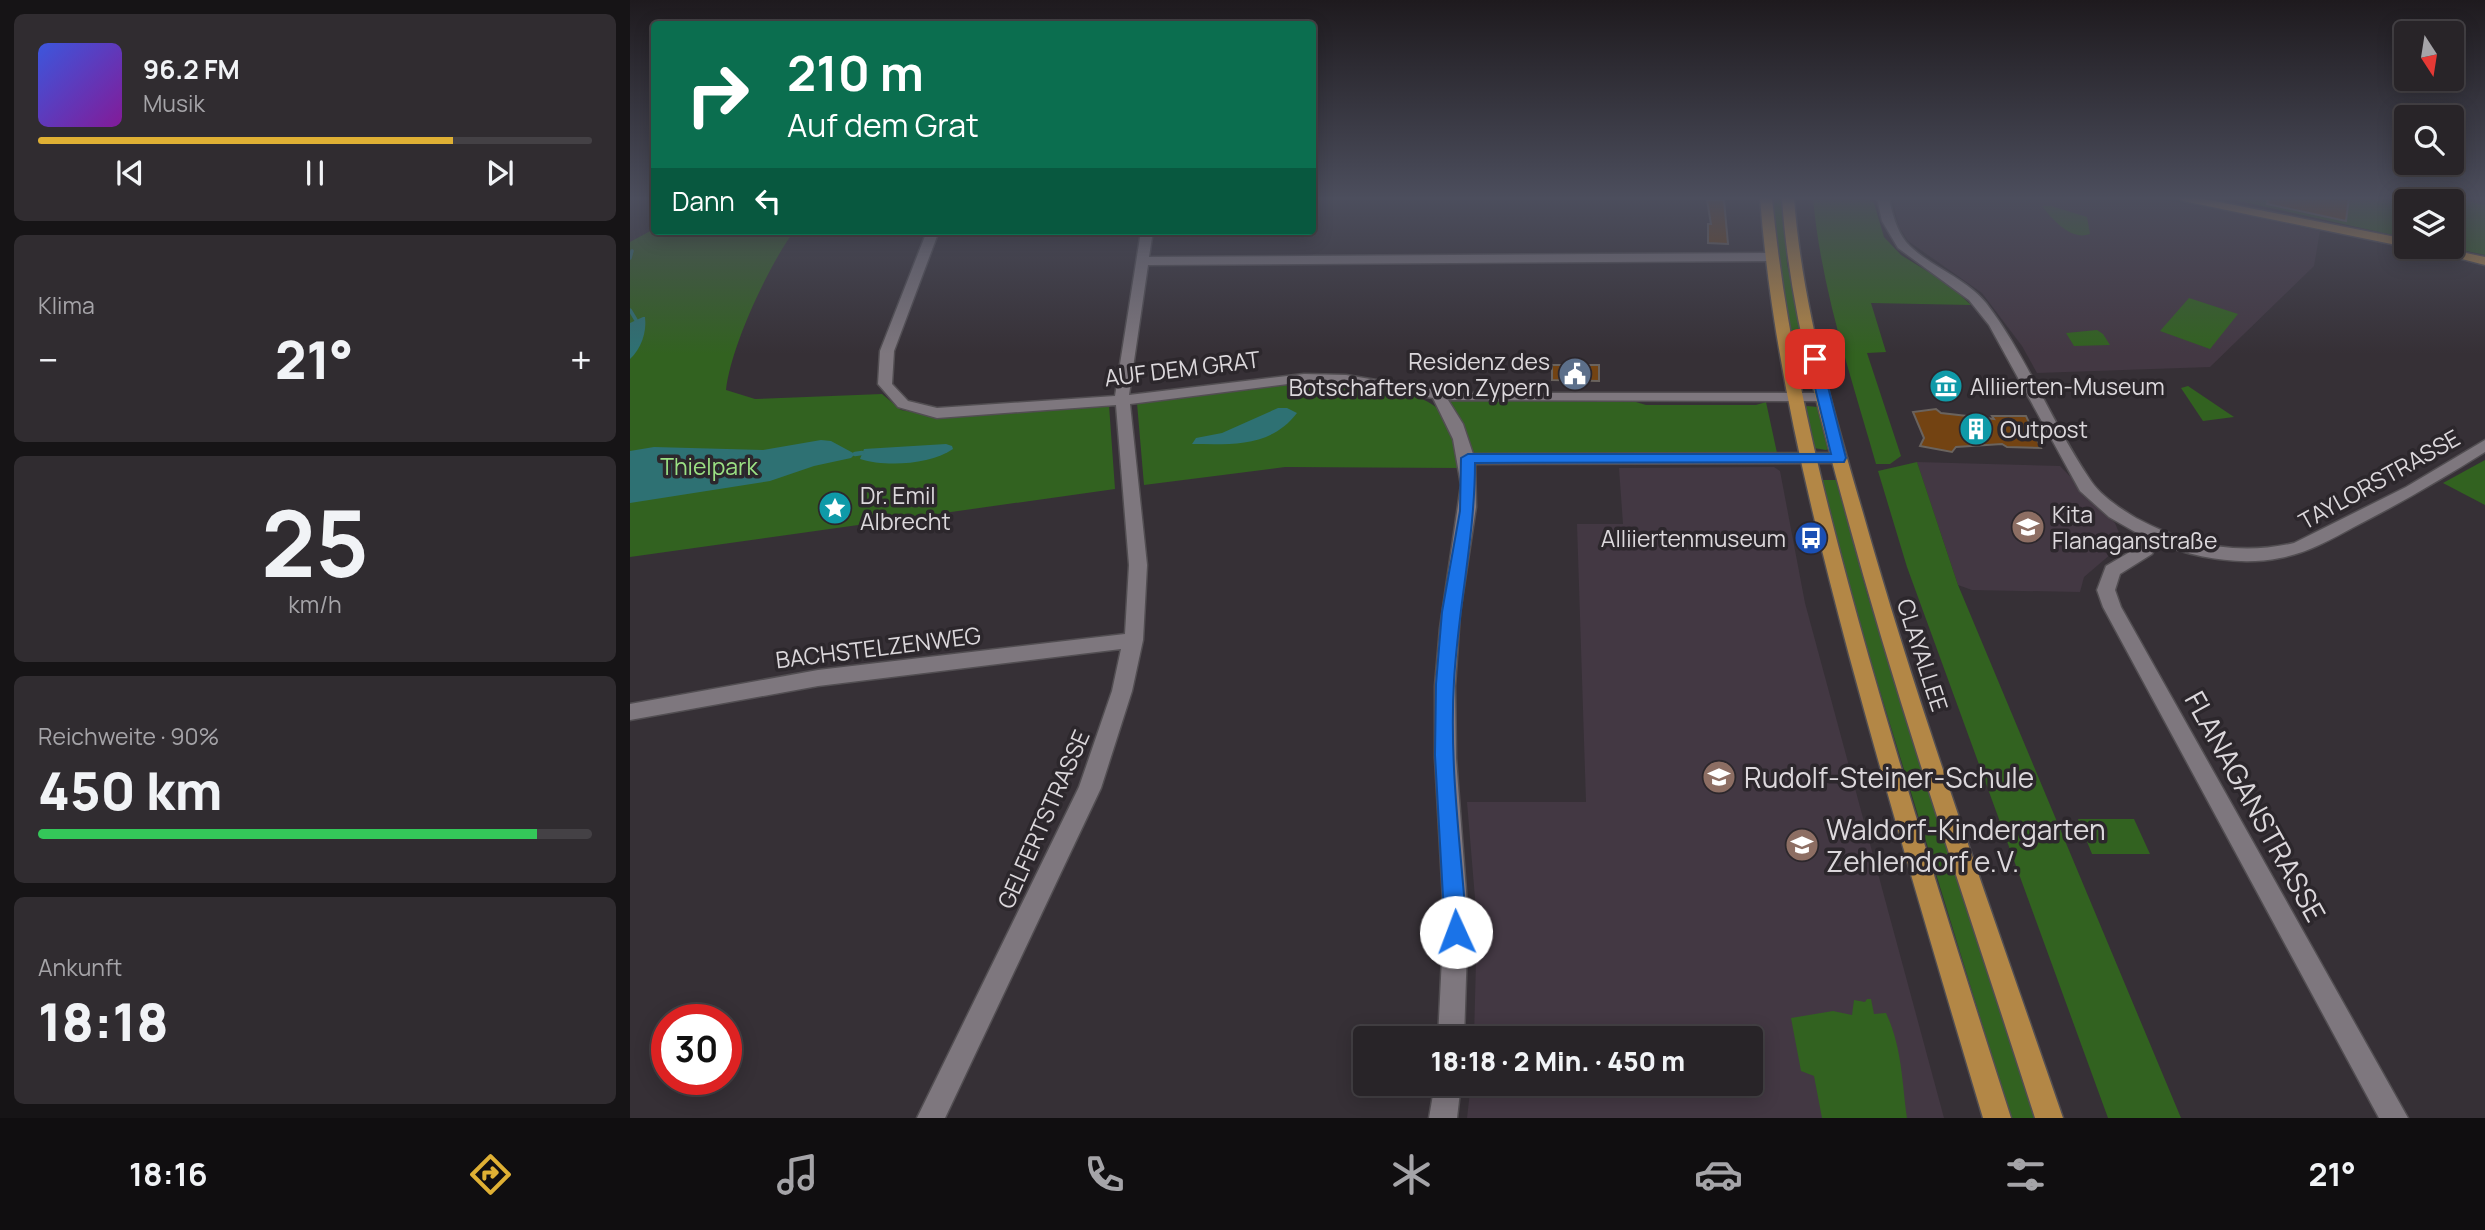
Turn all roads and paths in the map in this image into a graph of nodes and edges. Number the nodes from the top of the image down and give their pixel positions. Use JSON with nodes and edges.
{"nodes":[{"id":1,"x":926,"y":250,"type":"edge"},
{"id":2,"x":1144,"y":250,"type":"edge"},
{"id":3,"x":1770,"y":250,"type":"edge"},
{"id":4,"x":1793,"y":250,"type":"edge"},
{"id":5,"x":1909,"y":250,"type":"edge"},
{"id":6,"x":2464,"y":256,"type":"edge"},
{"id":7,"x":1770,"y":257,"type":"junction"},
{"id":8,"x":1142,"y":261,"type":"junction"},
{"id":9,"x":2485,"y":261,"type":"edge"},
{"id":10,"x":1440,"y":397,"type":"junction"},
{"id":11,"x":1796,"y":397,"type":"junction"},
{"id":12,"x":1823,"y":397,"type":"junction"},
{"id":13,"x":1123,"y":400,"type":"junction"},
{"id":14,"x":2485,"y":445,"type":"edge"},
{"id":15,"x":1468,"y":458,"type":"junction"},
{"id":16,"x":1809,"y":458,"type":"junction"},
{"id":17,"x":1839,"y":458,"type":"junction"},
{"id":18,"x":2154,"y":535,"type":"junction"},
{"id":19,"x":1134,"y":640,"type":"junction"},
{"id":20,"x":630,"y":712,"type":"edge"},
{"id":21,"x":1452,"y":1026,"type":"edge"},
{"id":22,"x":1446,"y":1096,"type":"edge"},
{"id":23,"x":931,"y":1118,"type":"edge"},
{"id":24,"x":1443,"y":1118,"type":"edge"},
{"id":25,"x":1997,"y":1118,"type":"edge"},
{"id":26,"x":2049,"y":1118,"type":"edge"},
{"id":27,"x":2394,"y":1118,"type":"edge"}],
"edges":[{"from":1,"to":13,"type":"street","name":"AUF DEM GRAT"},
{"from":2,"to":8,"type":"street","name":"GELFERTSTRASSE"},
{"from":3,"to":7,"type":"main road"},
{"from":4,"to":12,"type":"main road","name":"CLAYALLEE"},
{"from":5,"to":18,"type":"street","name":"TAYLORSTRASSE"},
{"from":6,"to":9,"type":"main road"},
{"from":7,"to":8,"type":"street"},
{"from":7,"to":11,"type":"main road"},
{"from":8,"to":13,"type":"street","name":"GELFERTSTRASSE"},
{"from":10,"to":11,"type":"street","name":"AUF DEM GRAT"},
{"from":10,"to":13,"type":"street","name":"AUF DEM GRAT"},
{"from":10,"to":15,"type":"street"},
{"from":11,"to":12,"type":"street","name":"AUF DEM GRAT"},
{"from":11,"to":16,"type":"main road"},
{"from":12,"to":17,"type":"main road","name":"CLAYALLEE"},
{"from":13,"to":19,"type":"street","name":"GELFERTSTRASSE"},
{"from":14,"to":18,"type":"street","name":"TAYLORSTRASSE"},
{"from":15,"to":16,"type":"street"},
{"from":15,"to":21,"type":"street"},
{"from":16,"to":17,"type":"street"},
{"from":16,"to":25,"type":"main road"},
{"from":17,"to":26,"type":"main road","name":"CLAYALLEE"},
{"from":18,"to":27,"type":"street","name":"FLANAGANSTRASSE"},
{"from":19,"to":20,"type":"street","name":"BACHSTELZENWEG"},
{"from":19,"to":23,"type":"street","name":"GELFERTSTRASSE"},
{"from":22,"to":24,"type":"street"}]}
